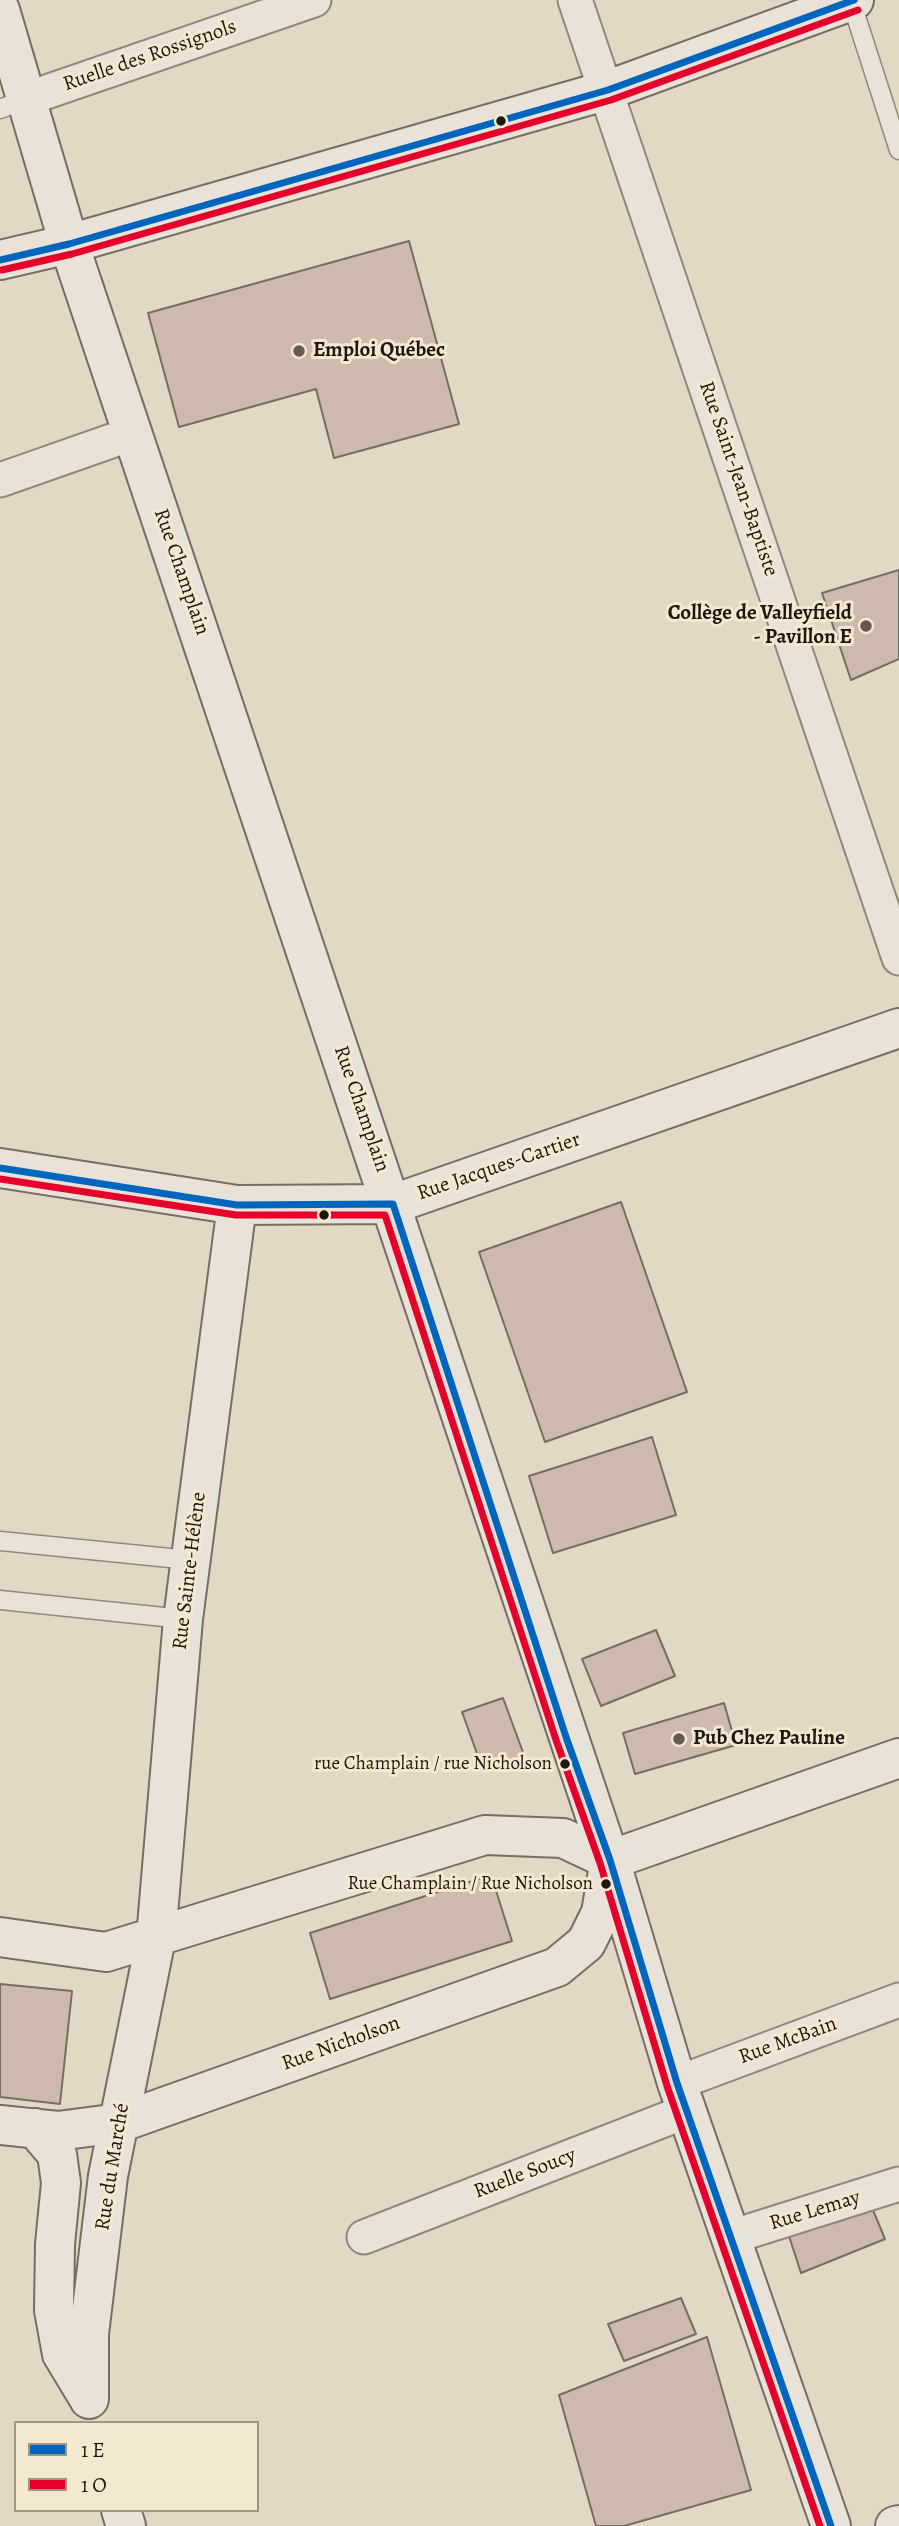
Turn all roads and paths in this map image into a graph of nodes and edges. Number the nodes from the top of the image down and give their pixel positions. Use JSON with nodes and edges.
{"nodes":[{"id":1,"x":314,"y":0,"type":"edge"},
{"id":2,"x":575,"y":0,"type":"edge"},
{"id":3,"x":852,"y":1,"type":"edge"},
{"id":4,"x":0,"y":10,"type":"edge"},
{"id":5,"x":608,"y":90,"type":"junction"},
{"id":6,"x":13,"y":104,"type":"edge"},
{"id":7,"x":899,"y":150,"type":"edge"},
{"id":8,"x":69,"y":244,"type":"junction"},
{"id":9,"x":0,"y":260,"type":"edge"},
{"id":10,"x":134,"y":433,"type":"junction"},
{"id":11,"x":0,"y":480,"type":"edge"},
{"id":12,"x":899,"y":958,"type":"edge"},
{"id":13,"x":899,"y":1028,"type":"edge"},
{"id":14,"x":0,"y":1168,"type":"edge"},
{"id":15,"x":393,"y":1204,"type":"junction"},
{"id":16,"x":237,"y":1205,"type":"junction"},
{"id":17,"x":0,"y":1541,"type":"edge"},
{"id":18,"x":190,"y":1560,"type":"junction"},
{"id":19,"x":0,"y":1600,"type":"edge"},
{"id":20,"x":183,"y":1619,"type":"junction"},
{"id":21,"x":899,"y":1758,"type":"edge"},
{"id":22,"x":610,"y":1860,"type":"junction"},
{"id":23,"x":0,"y":1937,"type":"edge"},
{"id":24,"x":156,"y":1938,"type":"junction"},
{"id":25,"x":899,"y":2000,"type":"edge"},
{"id":26,"x":682,"y":2097,"type":"junction"},
{"id":27,"x":119,"y":2123,"type":"junction"},
{"id":28,"x":18,"y":2127,"type":"edge"},
{"id":29,"x":899,"y":2184,"type":"edge"},
{"id":30,"x":731,"y":2237,"type":"junction"},
{"id":31,"x":364,"y":2238,"type":"dead end"},
{"id":32,"x":93,"y":2411,"type":"edge"},
{"id":33,"x":831,"y":2526,"type":"edge"}],
"edges":[{"from":1,"to":6,"type":"street","name":"Ruelle des Rossignols"},
{"from":2,"to":5,"type":"street","name":"Rue Saint-Jean-Baptiste"},
{"from":3,"to":5,"type":"street"},
{"from":3,"to":7,"type":"lane"},
{"from":4,"to":6,"type":"street","name":"Rue Champlain"},
{"from":5,"to":8,"type":"street"},
{"from":5,"to":12,"type":"street","name":"Rue Saint-Jean-Baptiste"},
{"from":6,"to":8,"type":"street","name":"Rue Champlain"},
{"from":8,"to":9,"type":"street"},
{"from":8,"to":10,"type":"street","name":"Rue Champlain"},
{"from":10,"to":11,"type":"street"},
{"from":10,"to":15,"type":"street","name":"Rue Champlain"},
{"from":13,"to":15,"type":"street","name":"Rue Jacques-Cartier"},
{"from":14,"to":16,"type":"street","name":"Rue Jacques-Cartier"},
{"from":15,"to":16,"type":"street","name":"Rue Jacques-Cartier"},
{"from":15,"to":22,"type":"street","name":"Rue Champlain"},
{"from":16,"to":18,"type":"street","name":"Rue Sainte-Hélène"},
{"from":17,"to":18,"type":"lane"},
{"from":18,"to":20,"type":"street","name":"Rue Sainte-Hélène"},
{"from":19,"to":20,"type":"lane"},
{"from":20,"to":24,"type":"street","name":"Rue Sainte-Hélène"},
{"from":21,"to":22,"type":"street"},
{"from":22,"to":24,"type":"street"},
{"from":22,"to":26,"type":"street","name":"Rue Champlain"},
{"from":22,"to":27,"type":"street","name":"Rue Nicholson"},
{"from":23,"to":24,"type":"street"},
{"from":24,"to":27,"type":"street","name":"Rue du Marché"},
{"from":25,"to":26,"type":"street","name":"Rue McBain"},
{"from":26,"to":30,"type":"street","name":"Rue Champlain"},
{"from":26,"to":31,"type":"street","name":"Ruelle Soucy"},
{"from":27,"to":28,"type":"street","name":"Rue Nicholson"},
{"from":27,"to":32,"type":"street","name":"Rue du Marché"},
{"from":28,"to":32,"type":"street","name":"Rue du Marché"},
{"from":29,"to":30,"type":"street","name":"Rue Lemay"},
{"from":30,"to":33,"type":"street","name":"Rue Champlain"}]}
